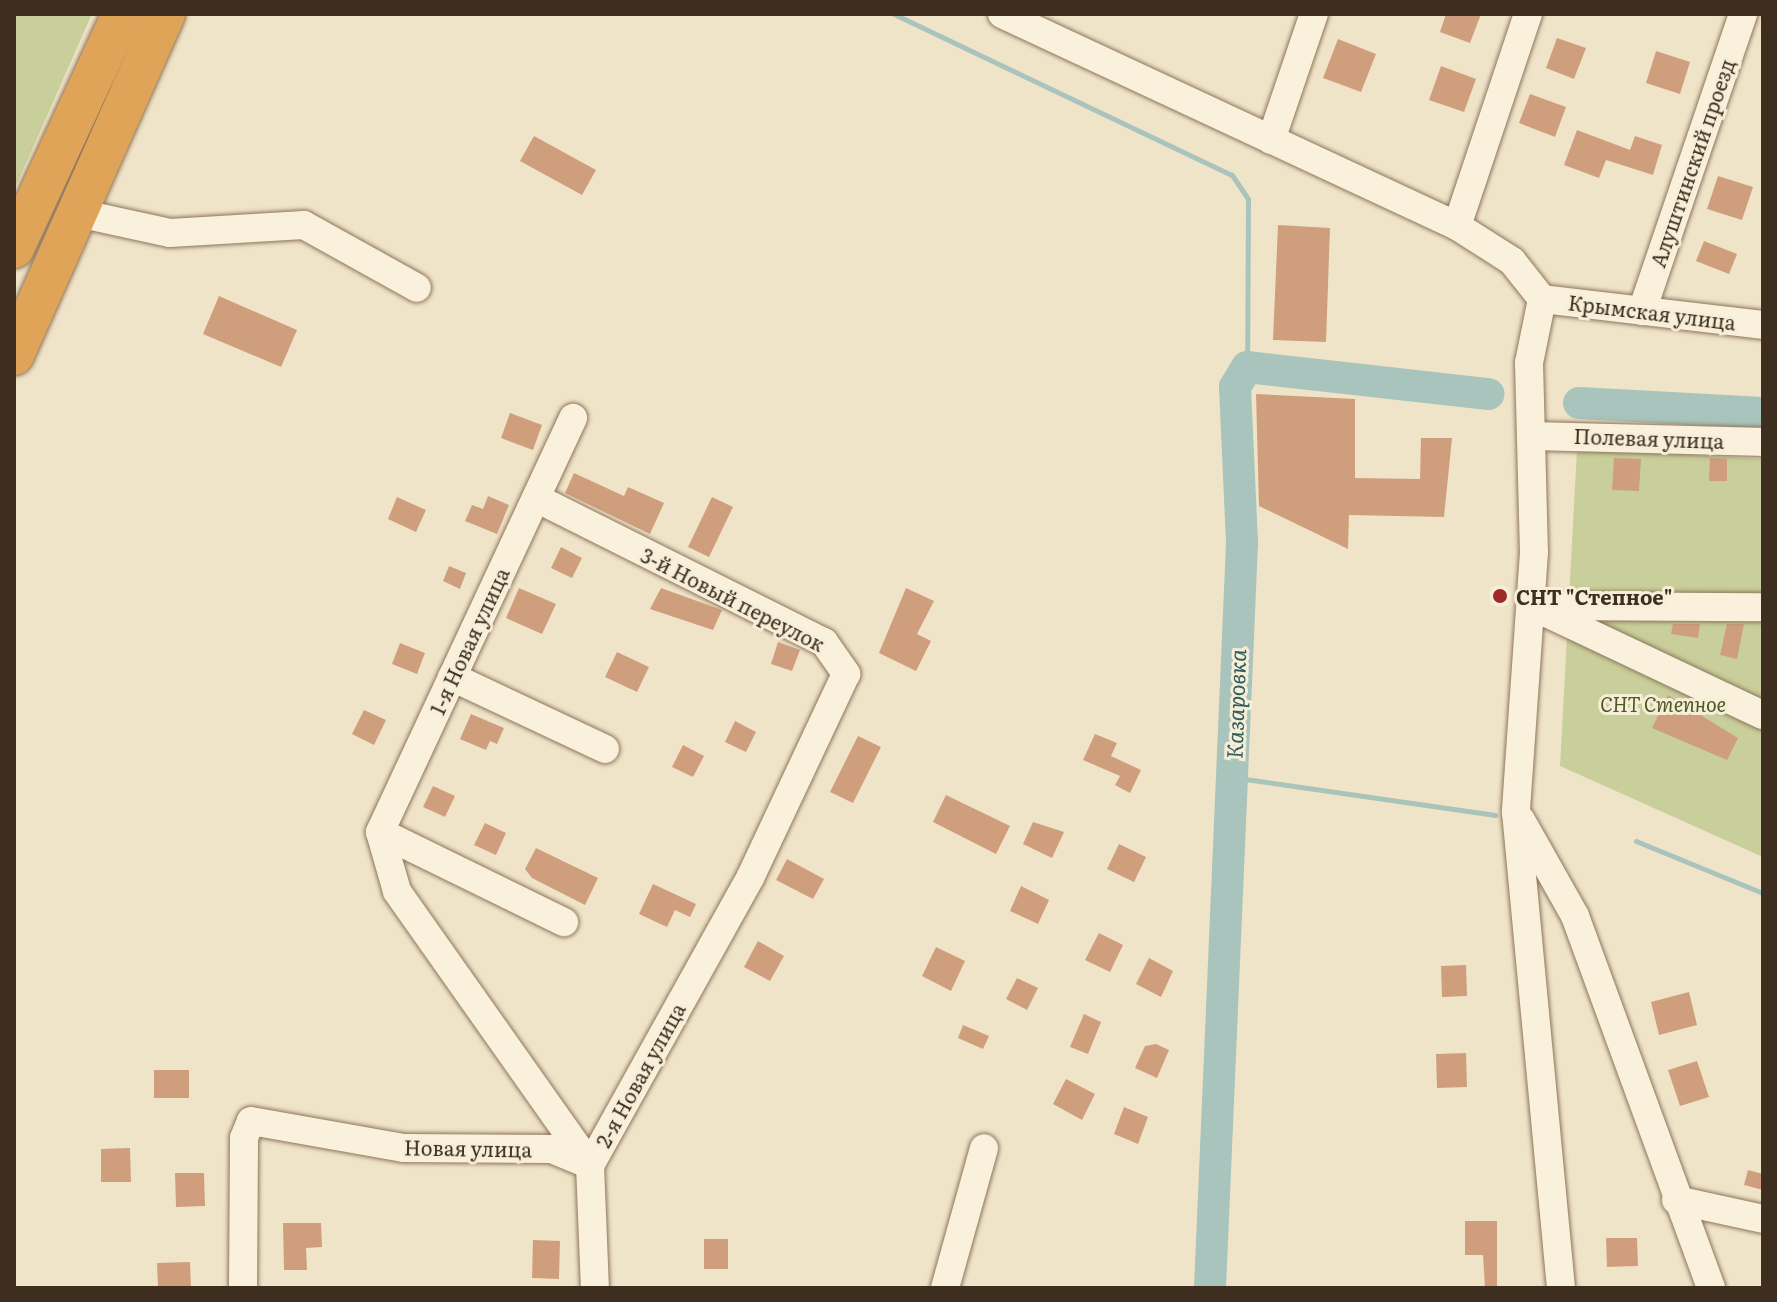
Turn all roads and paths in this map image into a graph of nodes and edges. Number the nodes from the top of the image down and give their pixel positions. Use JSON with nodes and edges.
{"nodes":[{"id":1,"x":122,"y":14,"type":"edge"},
{"id":2,"x":165,"y":14,"type":"edge"},
{"id":3,"x":1314,"y":14,"type":"edge"},
{"id":4,"x":1528,"y":14,"type":"edge"},
{"id":5,"x":1743,"y":14,"type":"edge"},
{"id":6,"x":1005,"y":15,"type":"edge"},
{"id":7,"x":1271,"y":140,"type":"junction"},
{"id":8,"x":38,"y":195,"type":"junction"},
{"id":9,"x":78,"y":213,"type":"junction"},
{"id":10,"x":1457,"y":226,"type":"junction"},
{"id":11,"x":14,"y":248,"type":"edge"},
{"id":12,"x":417,"y":288,"type":"dead end"},
{"id":13,"x":1542,"y":299,"type":"junction"},
{"id":14,"x":1642,"y":311,"type":"junction"},
{"id":15,"x":1763,"y":325,"type":"edge"},
{"id":16,"x":14,"y":355,"type":"edge"},
{"id":17,"x":573,"y":418,"type":"dead end"},
{"id":18,"x":1536,"y":436,"type":"junction"},
{"id":19,"x":1763,"y":442,"type":"edge"},
{"id":20,"x":536,"y":498,"type":"junction"},
{"id":21,"x":1532,"y":606,"type":"junction"},
{"id":22,"x":1763,"y":607,"type":"edge"},
{"id":23,"x":452,"y":677,"type":"junction"},
{"id":24,"x":1763,"y":715,"type":"edge"},
{"id":25,"x":605,"y":749,"type":"dead end"},
{"id":26,"x":1516,"y":812,"type":"junction"},
{"id":27,"x":380,"y":832,"type":"junction"},
{"id":28,"x":750,"y":878,"type":"joint"},
{"id":29,"x":564,"y":922,"type":"dead end"},
{"id":30,"x":984,"y":1148,"type":"dead end"},
{"id":31,"x":590,"y":1165,"type":"junction"},
{"id":32,"x":1676,"y":1200,"type":"junction"},
{"id":33,"x":1763,"y":1219,"type":"edge"},
{"id":34,"x":243,"y":1288,"type":"edge"},
{"id":35,"x":595,"y":1288,"type":"edge"},
{"id":36,"x":945,"y":1288,"type":"edge"},
{"id":37,"x":1561,"y":1288,"type":"edge"},
{"id":38,"x":1711,"y":1288,"type":"edge"}],
"edges":[{"from":1,"to":8,"type":"highway"},
{"from":2,"to":9,"type":"highway"},
{"from":3,"to":7,"type":"street"},
{"from":4,"to":10,"type":"street"},
{"from":5,"to":14,"type":"street","name":"Алуштинский проезд"},
{"from":6,"to":7,"type":"street"},
{"from":7,"to":10,"type":"street"},
{"from":8,"to":9,"type":"highway"},
{"from":8,"to":11,"type":"highway"},
{"from":9,"to":12,"type":"street"},
{"from":9,"to":16,"type":"highway"},
{"from":10,"to":13,"type":"street"},
{"from":13,"to":14,"type":"street","name":"Крымская улица"},
{"from":13,"to":18,"type":"street"},
{"from":14,"to":15,"type":"street","name":"Крымская улица"},
{"from":17,"to":20,"type":"street","name":"1-я Новая улица"},
{"from":18,"to":19,"type":"street","name":"Полевая улица"},
{"from":18,"to":21,"type":"street"},
{"from":20,"to":23,"type":"street","name":"1-я Новая улица"},
{"from":20,"to":28,"type":"street","name":"3-й Новый переулок"},
{"from":21,"to":22,"type":"street"},
{"from":21,"to":24,"type":"street"},
{"from":21,"to":26,"type":"street"},
{"from":23,"to":25,"type":"street"},
{"from":23,"to":27,"type":"street","name":"1-я Новая улица"},
{"from":26,"to":32,"type":"street"},
{"from":26,"to":37,"type":"street"},
{"from":27,"to":29,"type":"street"},
{"from":27,"to":31,"type":"street"},
{"from":28,"to":31,"type":"street","name":"2-я Новая улица"},
{"from":30,"to":36,"type":"street"},
{"from":31,"to":34,"type":"street","name":"Новая улица"},
{"from":31,"to":35,"type":"street","name":"2-я Новая улица"},
{"from":32,"to":33,"type":"street"},
{"from":32,"to":38,"type":"street"}]}
